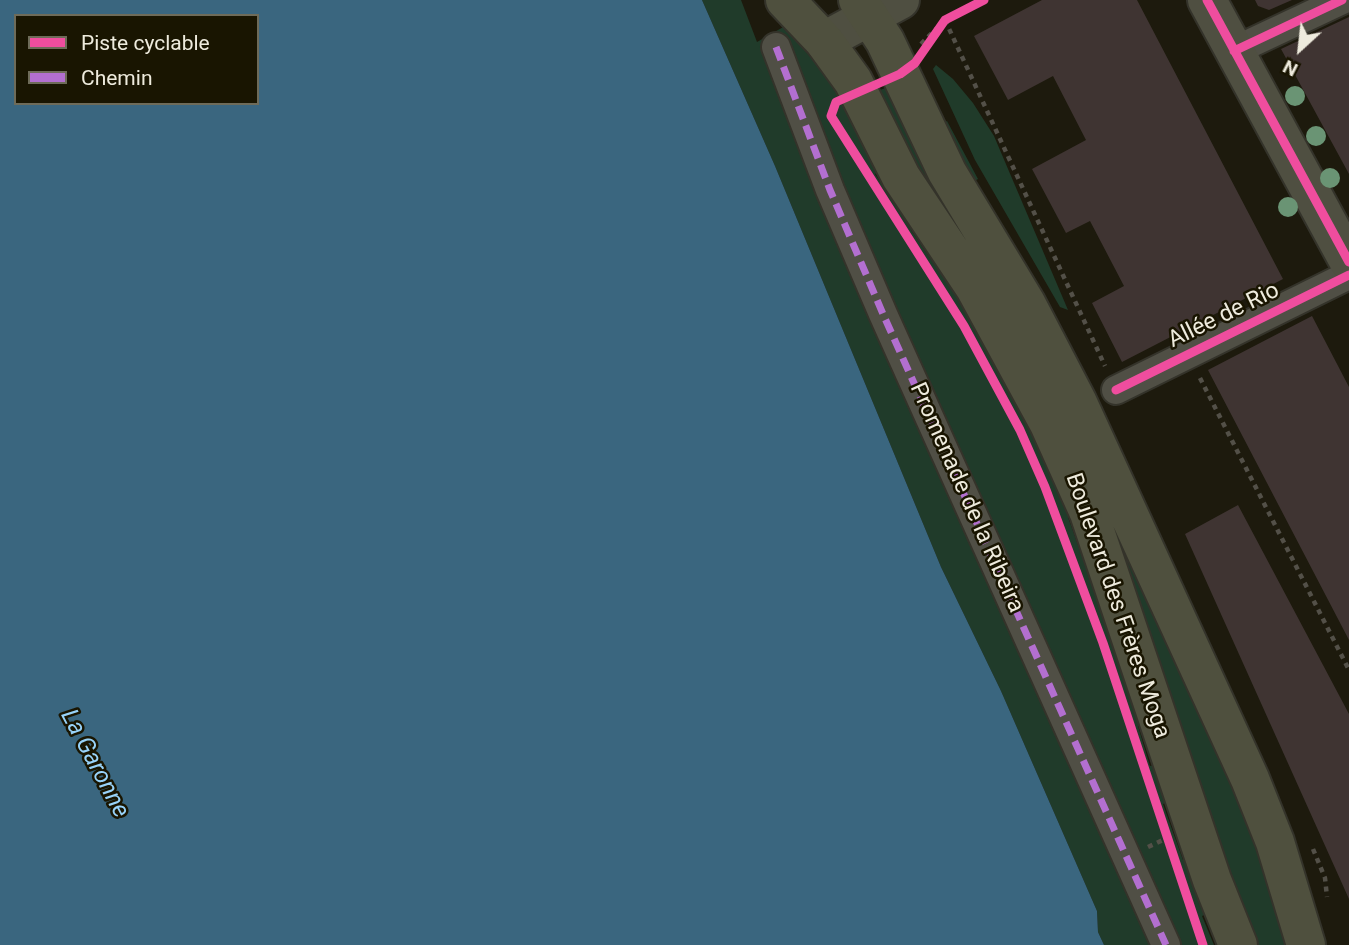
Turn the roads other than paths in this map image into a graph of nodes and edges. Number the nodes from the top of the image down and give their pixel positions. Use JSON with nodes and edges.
{"nodes":[{"id":1,"x":785,"y":0,"type":"edge"},
{"id":2,"x":1207,"y":0,"type":"edge"},
{"id":3,"x":1342,"y":0,"type":"edge"},
{"id":4,"x":876,"y":5,"type":"edge"},
{"id":5,"x":824,"y":41,"type":"junction"},
{"id":6,"x":776,"y":47,"type":"dead end"},
{"id":7,"x":1234,"y":51,"type":"junction"},
{"id":8,"x":1349,"y":262,"type":"edge"},
{"id":9,"x":1349,"y":275,"type":"edge"},
{"id":10,"x":1116,"y":390,"type":"road end"},
{"id":11,"x":1166,"y":945,"type":"edge"},
{"id":12,"x":1238,"y":945,"type":"edge"},
{"id":13,"x":1306,"y":945,"type":"edge"}],
"edges":[{"from":1,"to":5,"type":"main road","name":"Boulevard des Frères Moga"},
{"from":2,"to":7,"type":"street"},
{"from":3,"to":7,"type":"street"},
{"from":4,"to":5,"type":"street"},
{"from":4,"to":13,"type":"main road","name":"Boulevard des Frères Moga"},
{"from":5,"to":12,"type":"main road","name":"Boulevard des Frères Moga"},
{"from":6,"to":11,"type":"street","name":"Promenade de la Ribeira"},
{"from":7,"to":8,"type":"street"},
{"from":9,"to":10,"type":"street","name":"Allée de Rio"}]}
